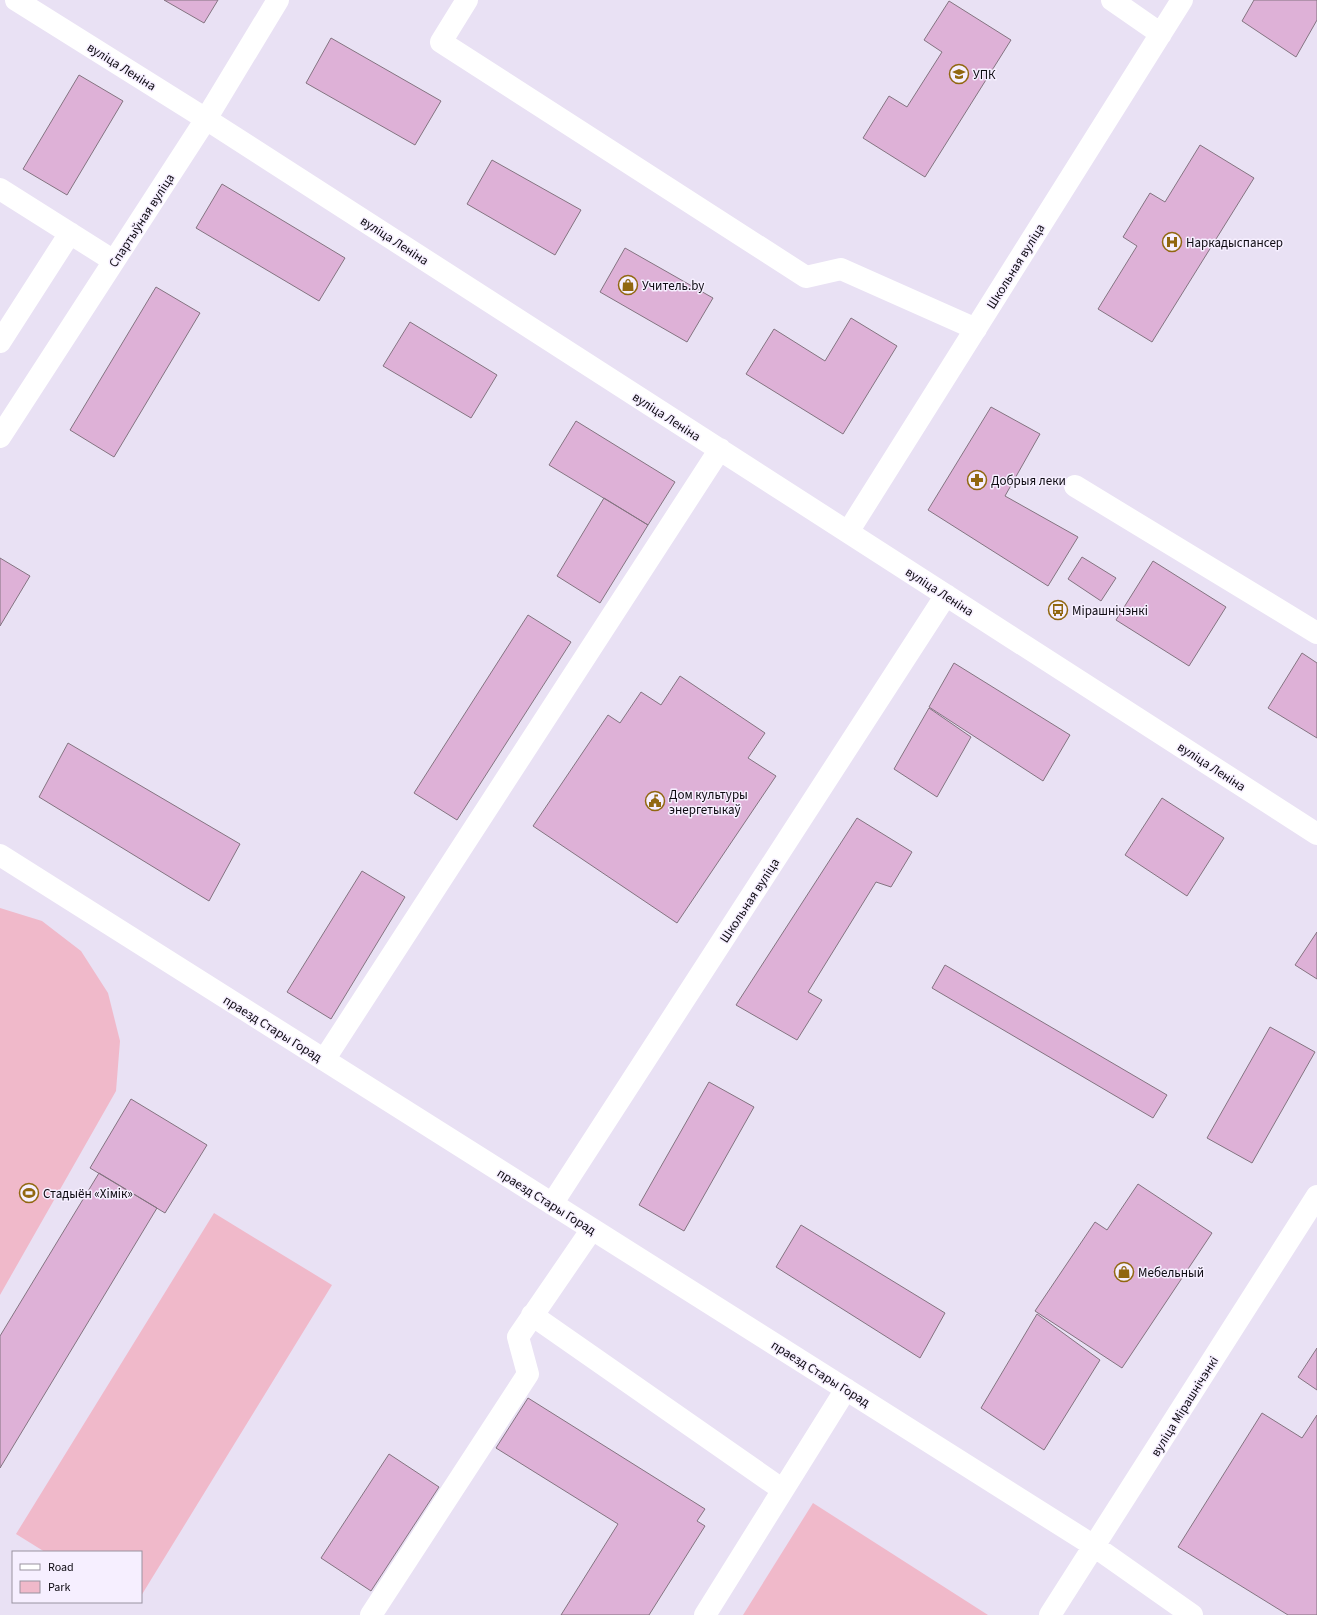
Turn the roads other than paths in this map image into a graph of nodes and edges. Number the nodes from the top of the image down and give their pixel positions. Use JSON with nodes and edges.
{"nodes":[{"id":1,"x":16,"y":0,"type":"edge"},
{"id":2,"x":467,"y":0,"type":"edge"},
{"id":3,"x":1112,"y":0,"type":"edge"},
{"id":4,"x":1182,"y":0,"type":"edge"},
{"id":5,"x":276,"y":1,"type":"edge"},
{"id":6,"x":1160,"y":34,"type":"junction"},
{"id":7,"x":206,"y":119,"type":"junction"},
{"id":8,"x":0,"y":189,"type":"edge"},
{"id":9,"x":70,"y":233,"type":"junction"},
{"id":10,"x":114,"y":261,"type":"junction"},
{"id":11,"x":976,"y":329,"type":"junction"},
{"id":12,"x":0,"y":342,"type":"edge"},
{"id":13,"x":0,"y":437,"type":"edge"},
{"id":14,"x":720,"y":449,"type":"junction"},
{"id":15,"x":1075,"y":486,"type":"dead end"},
{"id":16,"x":848,"y":532,"type":"junction"},
{"id":17,"x":946,"y":595,"type":"junction"},
{"id":18,"x":1317,"y":633,"type":"edge"},
{"id":19,"x":1317,"y":834,"type":"edge"},
{"id":20,"x":0,"y":855,"type":"edge"},
{"id":21,"x":324,"y":1060,"type":"junction"},
{"id":22,"x":1317,"y":1196,"type":"edge"},
{"id":23,"x":552,"y":1204,"type":"junction"},
{"id":24,"x":592,"y":1229,"type":"junction"},
{"id":25,"x":532,"y":1315,"type":"junction"},
{"id":26,"x":846,"y":1389,"type":"junction"},
{"id":27,"x":783,"y":1490,"type":"junction"},
{"id":28,"x":1094,"y":1546,"type":"junction"},
{"id":29,"x":371,"y":1615,"type":"edge"},
{"id":30,"x":705,"y":1615,"type":"edge"},
{"id":31,"x":1050,"y":1615,"type":"edge"},
{"id":32,"x":1192,"y":1615,"type":"edge"}],
"edges":[{"from":1,"to":7,"type":"street","name":"вуліца Леніна"},
{"from":2,"to":11,"type":"street"},
{"from":3,"to":6,"type":"street"},
{"from":4,"to":6,"type":"street","name":"Школьная вуліца"},
{"from":5,"to":7,"type":"street","name":"Спартыўная вуліца"},
{"from":6,"to":11,"type":"street","name":"Школьная вуліца"},
{"from":7,"to":10,"type":"street","name":"Спартыўная вуліца"},
{"from":7,"to":14,"type":"street","name":"вуліца Леніна"},
{"from":8,"to":9,"type":"street"},
{"from":9,"to":10,"type":"street"},
{"from":9,"to":12,"type":"street"},
{"from":10,"to":13,"type":"street","name":"Спартыўная вуліца"},
{"from":11,"to":16,"type":"street","name":"Школьная вуліца"},
{"from":14,"to":16,"type":"street","name":"вуліца Леніна"},
{"from":14,"to":21,"type":"street"},
{"from":15,"to":18,"type":"street"},
{"from":16,"to":17,"type":"street","name":"вуліца Леніна"},
{"from":17,"to":19,"type":"street","name":"вуліца Леніна"},
{"from":17,"to":23,"type":"street","name":"Школьная вуліца"},
{"from":20,"to":21,"type":"street","name":"праезд Стары Горад"},
{"from":21,"to":23,"type":"street","name":"праезд Стары Горад"},
{"from":22,"to":28,"type":"street","name":"вуліца Мірашнічэнкі"},
{"from":23,"to":24,"type":"street","name":"праезд Стары Горад"},
{"from":24,"to":25,"type":"street"},
{"from":24,"to":26,"type":"street","name":"праезд Стары Горад"},
{"from":25,"to":27,"type":"street"},
{"from":25,"to":29,"type":"street"},
{"from":26,"to":27,"type":"street"},
{"from":26,"to":28,"type":"street","name":"праезд Стары Горад"},
{"from":27,"to":30,"type":"street"},
{"from":28,"to":31,"type":"street","name":"вуліца Мірашнічэнкі"},
{"from":28,"to":32,"type":"street","name":"праезд Стары Горад"}]}
